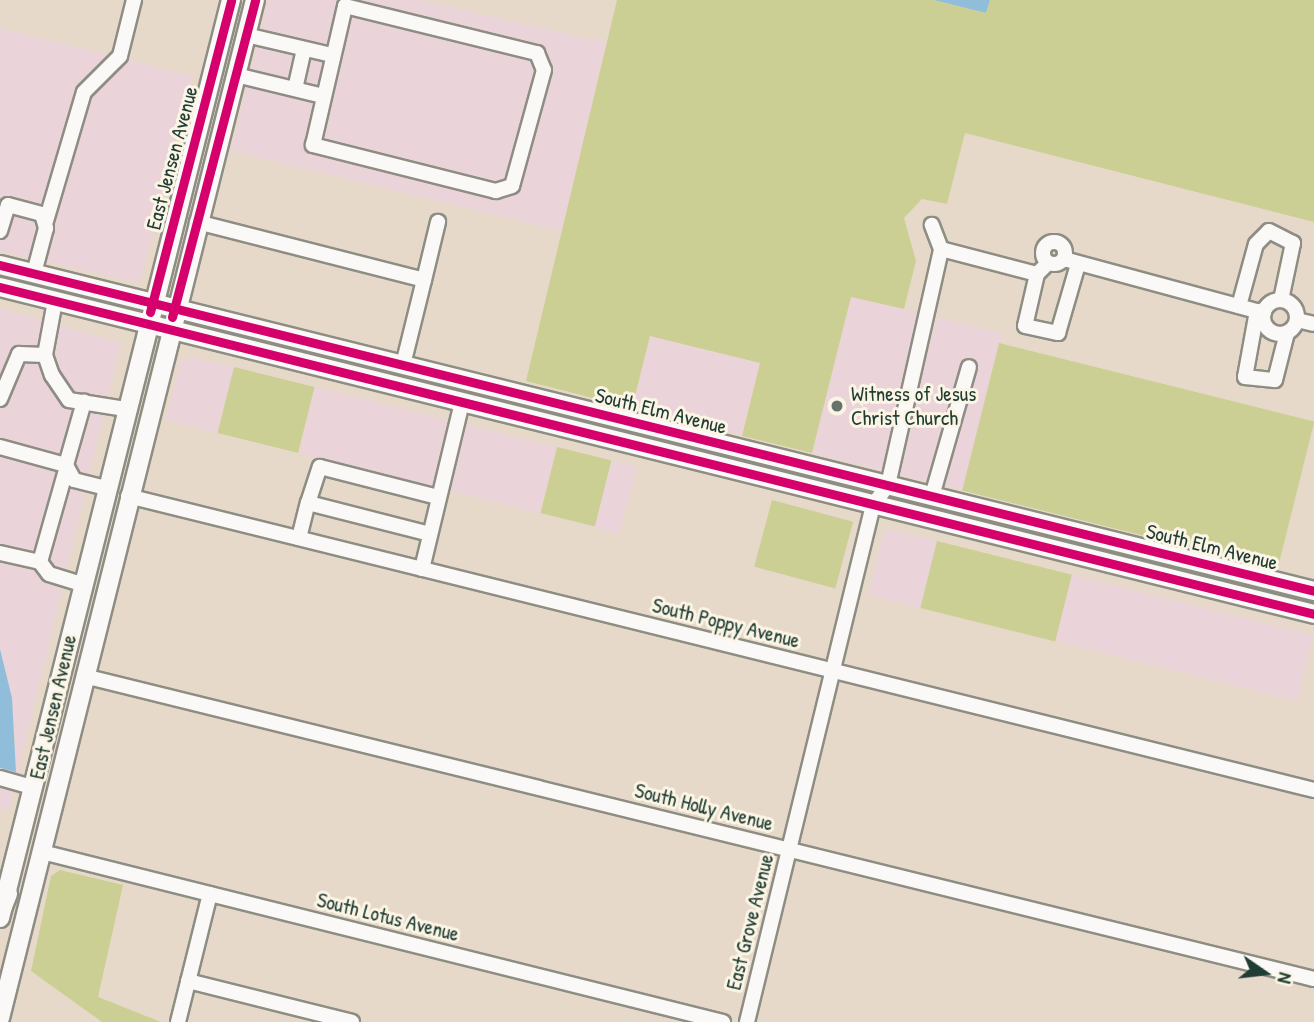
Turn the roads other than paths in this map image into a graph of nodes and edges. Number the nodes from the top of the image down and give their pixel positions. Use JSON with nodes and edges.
{"nodes":[{"id":1,"x":134,"y":0,"type":"edge"},
{"id":2,"x":231,"y":0,"type":"edge"},
{"id":3,"x":255,"y":0,"type":"edge"},
{"id":4,"x":246,"y":35,"type":"junction"},
{"id":5,"x":304,"y":49,"type":"junction"},
{"id":6,"x":332,"y":55,"type":"junction"},
{"id":7,"x":236,"y":75,"type":"junction"},
{"id":8,"x":295,"y":89,"type":"junction"},
{"id":9,"x":323,"y":96,"type":"junction"},
{"id":10,"x":46,"y":221,"type":"junction"},
{"id":11,"x":197,"y":222,"type":"junction"},
{"id":12,"x":439,"y":222,"type":"dead end"},
{"id":13,"x":932,"y":225,"type":"dead end"},
{"id":14,"x":0,"y":231,"type":"edge"},
{"id":15,"x":941,"y":248,"type":"junction"},
{"id":16,"x":1071,"y":261,"type":"junction"},
{"id":17,"x":1048,"y":263,"type":"junction"},
{"id":18,"x":0,"y":265,"type":"edge"},
{"id":19,"x":34,"y":273,"type":"junction"},
{"id":20,"x":1037,"y":274,"type":"junction"},
{"id":21,"x":424,"y":280,"type":"junction"},
{"id":22,"x":0,"y":288,"type":"edge"},
{"id":23,"x":1281,"y":300,"type":"junction"},
{"id":24,"x":55,"y":301,"type":"junction"},
{"id":25,"x":152,"y":302,"type":"junction"},
{"id":26,"x":1239,"y":306,"type":"junction"},
{"id":27,"x":174,"y":308,"type":"junction"},
{"id":28,"x":1260,"y":312,"type":"junction"},
{"id":29,"x":1297,"y":320,"type":"junction"},
{"id":30,"x":1314,"y":324,"type":"edge"},
{"id":31,"x":146,"y":326,"type":"junction"},
{"id":32,"x":168,"y":331,"type":"junction"},
{"id":33,"x":1287,"y":332,"type":"junction"},
{"id":34,"x":45,"y":355,"type":"junction"},
{"id":35,"x":403,"y":365,"type":"junction"},
{"id":36,"x":969,"y":367,"type":"dead end"},
{"id":37,"x":0,"y":399,"type":"edge"},
{"id":38,"x":84,"y":402,"type":"junction"},
{"id":39,"x":462,"y":402,"type":"junction"},
{"id":40,"x":125,"y":409,"type":"junction"},
{"id":41,"x":0,"y":447,"type":"edge"},
{"id":42,"x":66,"y":468,"type":"junction"},
{"id":43,"x":888,"y":485,"type":"junction"},
{"id":44,"x":105,"y":488,"type":"junction"},
{"id":45,"x":128,"y":496,"type":"junction"},
{"id":46,"x":932,"y":496,"type":"junction"},
{"id":47,"x":438,"y":498,"type":"junction"},
{"id":48,"x":308,"y":503,"type":"junction"},
{"id":49,"x":873,"y":505,"type":"junction"},
{"id":50,"x":430,"y":534,"type":"junction"},
{"id":51,"x":299,"y":538,"type":"junction"},
{"id":52,"x":0,"y":553,"type":"edge"},
{"id":53,"x":40,"y":562,"type":"junction"},
{"id":54,"x":422,"y":569,"type":"junction"},
{"id":55,"x":81,"y":584,"type":"junction"},
{"id":56,"x":1314,"y":591,"type":"edge"},
{"id":57,"x":1314,"y":614,"type":"edge"},
{"id":58,"x":834,"y":672,"type":"junction"},
{"id":59,"x":84,"y":676,"type":"junction"},
{"id":60,"x":39,"y":759,"type":"junction"},
{"id":61,"x":0,"y":778,"type":"edge"},
{"id":62,"x":32,"y":787,"type":"junction"},
{"id":63,"x":1314,"y":790,"type":"edge"},
{"id":64,"x":790,"y":850,"type":"junction"},
{"id":65,"x":42,"y":852,"type":"junction"},
{"id":66,"x":210,"y":894,"type":"junction"},
{"id":67,"x":3,"y":901,"type":"edge"},
{"id":68,"x":0,"y":918,"type":"edge"},
{"id":69,"x":1314,"y":979,"type":"edge"},
{"id":70,"x":188,"y":981,"type":"junction"},
{"id":71,"x":0,"y":1018,"type":"edge"},
{"id":72,"x":178,"y":1022,"type":"edge"},
{"id":73,"x":352,"y":1022,"type":"edge"},
{"id":74,"x":723,"y":1022,"type":"edge"},
{"id":75,"x":747,"y":1022,"type":"edge"}],
"edges":[{"from":1,"to":10,"type":"street"},
{"from":2,"to":25,"type":"main road","name":"East Jensen Avenue"},
{"from":3,"to":4,"type":"main road","name":"East Jensen Avenue"},
{"from":4,"to":5,"type":"street"},
{"from":4,"to":7,"type":"main road","name":"East Jensen Avenue"},
{"from":5,"to":6,"type":"street"},
{"from":5,"to":8,"type":"street"},
{"from":6,"to":9,"type":"street"},
{"from":6,"to":9,"type":"street"},
{"from":7,"to":8,"type":"street"},
{"from":7,"to":11,"type":"main road","name":"East Jensen Avenue"},
{"from":8,"to":9,"type":"street"},
{"from":10,"to":14,"type":"street"},
{"from":10,"to":19,"type":"street"},
{"from":11,"to":21,"type":"street"},
{"from":11,"to":27,"type":"main road","name":"East Jensen Avenue"},
{"from":12,"to":21,"type":"street"},
{"from":13,"to":15,"type":"street"},
{"from":15,"to":20,"type":"street"},
{"from":15,"to":43,"type":"street","name":"East Grove Avenue"},
{"from":16,"to":17,"type":"street"},
{"from":16,"to":17,"type":"street"},
{"from":16,"to":20,"type":"street"},
{"from":16,"to":26,"type":"street"},
{"from":17,"to":20,"type":"street"},
{"from":18,"to":19,"type":"main road","name":"South Elm Avenue"},
{"from":19,"to":25,"type":"main road","name":"South Elm Avenue"},
{"from":21,"to":35,"type":"street"},
{"from":22,"to":24,"type":"main road","name":"South Elm Avenue"},
{"from":23,"to":26,"type":"street"},
{"from":23,"to":28,"type":"street"},
{"from":23,"to":29,"type":"street"},
{"from":24,"to":31,"type":"main road","name":"South Elm Avenue"},
{"from":24,"to":34,"type":"street"},
{"from":25,"to":27,"type":"main road","name":"South Elm Avenue"},
{"from":25,"to":31,"type":"main road","name":"East Jensen Avenue"},
{"from":26,"to":28,"type":"street"},
{"from":27,"to":32,"type":"main road","name":"East Jensen Avenue"},
{"from":27,"to":35,"type":"main road","name":"South Elm Avenue"},
{"from":28,"to":33,"type":"street"},
{"from":28,"to":33,"type":"street"},
{"from":29,"to":30,"type":"street"},
{"from":29,"to":33,"type":"street"},
{"from":31,"to":32,"type":"main road","name":"South Elm Avenue"},
{"from":31,"to":40,"type":"main road","name":"East Jensen Avenue"},
{"from":32,"to":39,"type":"main road","name":"South Elm Avenue"},
{"from":32,"to":45,"type":"main road","name":"East Jensen Avenue"},
{"from":34,"to":37,"type":"street"},
{"from":34,"to":38,"type":"street"},
{"from":35,"to":43,"type":"main road","name":"South Elm Avenue"},
{"from":36,"to":46,"type":"street"},
{"from":38,"to":40,"type":"street"},
{"from":38,"to":42,"type":"street"},
{"from":39,"to":47,"type":"street"},
{"from":39,"to":49,"type":"main road","name":"South Elm Avenue"},
{"from":40,"to":44,"type":"main road","name":"East Jensen Avenue"},
{"from":41,"to":42,"type":"street"},
{"from":42,"to":44,"type":"street"},
{"from":42,"to":53,"type":"street"},
{"from":43,"to":46,"type":"main road","name":"South Elm Avenue"},
{"from":43,"to":49,"type":"street","name":"East Grove Avenue"},
{"from":44,"to":55,"type":"main road","name":"East Jensen Avenue"},
{"from":45,"to":51,"type":"street","name":"South Poppy Avenue"},
{"from":45,"to":59,"type":"main road","name":"East Jensen Avenue"},
{"from":46,"to":56,"type":"main road","name":"South Elm Avenue"},
{"from":47,"to":48,"type":"street"},
{"from":47,"to":50,"type":"street"},
{"from":48,"to":50,"type":"street"},
{"from":48,"to":51,"type":"street"},
{"from":49,"to":57,"type":"main road","name":"South Elm Avenue"},
{"from":49,"to":58,"type":"street","name":"East Grove Avenue"},
{"from":50,"to":54,"type":"street"},
{"from":51,"to":54,"type":"street","name":"South Poppy Avenue"},
{"from":52,"to":53,"type":"street"},
{"from":53,"to":55,"type":"street"},
{"from":54,"to":58,"type":"street","name":"South Poppy Avenue"},
{"from":55,"to":59,"type":"main road"},
{"from":55,"to":60,"type":"main road","name":"East Jensen Avenue"},
{"from":58,"to":63,"type":"street","name":"South Poppy Avenue"},
{"from":58,"to":64,"type":"street","name":"East Grove Avenue"},
{"from":59,"to":64,"type":"street","name":"South Holly Avenue"},
{"from":59,"to":65,"type":"main road","name":"East Jensen Avenue"},
{"from":60,"to":62,"type":"main road","name":"East Jensen Avenue"},
{"from":60,"to":65,"type":"main road"},
{"from":61,"to":62,"type":"street"},
{"from":62,"to":67,"type":"main road","name":"East Jensen Avenue"},
{"from":64,"to":69,"type":"street","name":"South Holly Avenue"},
{"from":64,"to":75,"type":"street","name":"East Grove Avenue"},
{"from":65,"to":66,"type":"street","name":"South Lotus Avenue"},
{"from":65,"to":71,"type":"main road","name":"East Jensen Avenue"},
{"from":66,"to":70,"type":"street"},
{"from":66,"to":74,"type":"street","name":"South Lotus Avenue"},
{"from":67,"to":68,"type":"main road","name":"East Jensen Avenue"},
{"from":70,"to":72,"type":"street"},
{"from":70,"to":73,"type":"street"}]}
